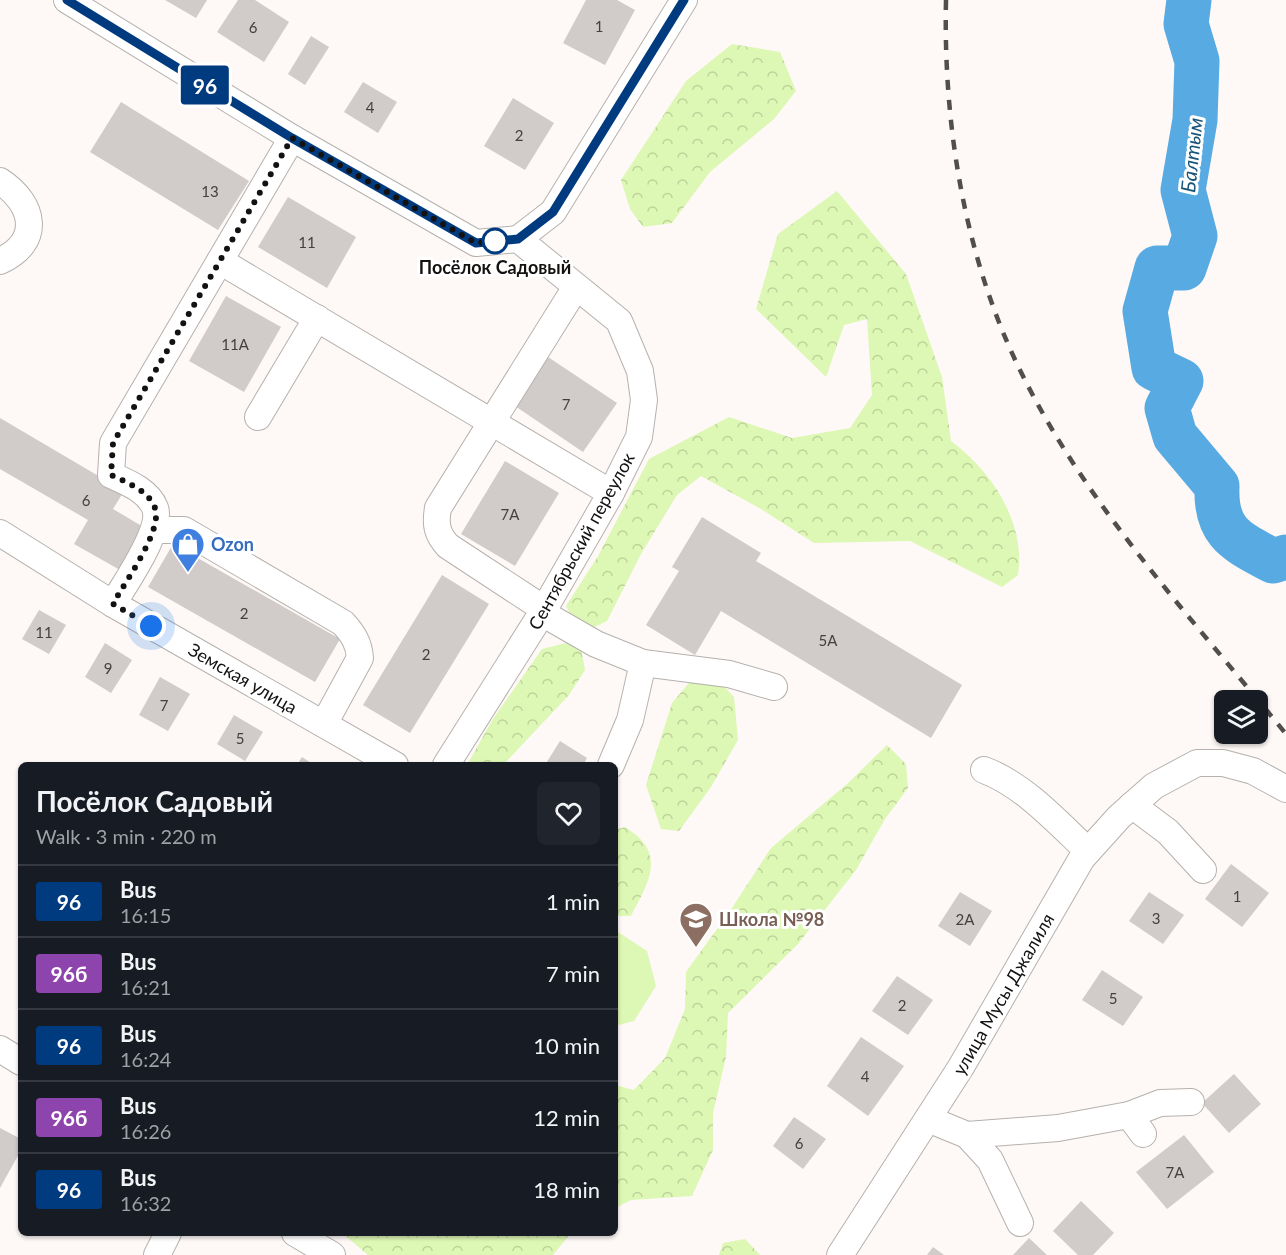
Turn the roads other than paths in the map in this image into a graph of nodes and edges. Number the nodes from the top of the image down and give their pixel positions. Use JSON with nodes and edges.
{"nodes":[{"id":1,"x":67,"y":0,"type":"edge"},
{"id":2,"x":684,"y":0,"type":"edge"},
{"id":3,"x":292,"y":138,"type":"junction"},
{"id":4,"x":0,"y":180,"type":"edge"},
{"id":5,"x":518,"y":239,"type":"junction"},
{"id":6,"x":0,"y":261,"type":"edge"},
{"id":7,"x":220,"y":261,"type":"junction"},
{"id":8,"x":576,"y":287,"type":"junction"},
{"id":9,"x":317,"y":318,"type":"junction"},
{"id":10,"x":258,"y":417,"type":"dead end"},
{"id":11,"x":491,"y":421,"type":"junction"},
{"id":12,"x":611,"y":493,"type":"junction"},
{"id":13,"x":155,"y":530,"type":"junction"},
{"id":14,"x":0,"y":533,"type":"edge"},
{"id":15,"x":113,"y":604,"type":"junction"},
{"id":16,"x":543,"y":611,"type":"junction"},
{"id":17,"x":643,"y":663,"type":"junction"},
{"id":18,"x":774,"y":687,"type":"dead end"},
{"id":19,"x":324,"y":724,"type":"junction"},
{"id":20,"x":390,"y":762,"type":"edge"},
{"id":21,"x":448,"y":762,"type":"edge"},
{"id":22,"x":612,"y":762,"type":"edge"},
{"id":23,"x":984,"y":770,"type":"dead end"},
{"id":24,"x":1286,"y":789,"type":"edge"},
{"id":25,"x":1132,"y":805,"type":"junction"},
{"id":26,"x":1088,"y":851,"type":"junction"},
{"id":27,"x":1203,"y":870,"type":"dead end"},
{"id":28,"x":0,"y":1049,"type":"edge"},
{"id":29,"x":18,"y":1060,"type":"edge"},
{"id":30,"x":1191,"y":1102,"type":"dead end"},
{"id":31,"x":928,"y":1119,"type":"junction"},
{"id":32,"x":967,"y":1135,"type":"junction"},
{"id":33,"x":1020,"y":1223,"type":"dead end"},
{"id":34,"x":166,"y":1236,"type":"edge"},
{"id":35,"x":300,"y":1236,"type":"edge"},
{"id":36,"x":157,"y":1255,"type":"edge"},
{"id":37,"x":332,"y":1255,"type":"edge"},
{"id":38,"x":840,"y":1255,"type":"edge"}],
"edges":[{"from":1,"to":3,"type":"street"},
{"from":2,"to":5,"type":"street"},
{"from":3,"to":5,"type":"street"},
{"from":3,"to":7,"type":"street"},
{"from":4,"to":6,"type":"street"},
{"from":5,"to":8,"type":"street","name":"Сентябрьский переулок"},
{"from":7,"to":9,"type":"street"},
{"from":7,"to":13,"type":"street"},
{"from":8,"to":11,"type":"street"},
{"from":8,"to":12,"type":"street","name":"Сентябрьский переулок"},
{"from":9,"to":10,"type":"street"},
{"from":9,"to":11,"type":"street"},
{"from":11,"to":12,"type":"street"},
{"from":11,"to":16,"type":"street"},
{"from":12,"to":16,"type":"street","name":"Сентябрьский переулок"},
{"from":13,"to":15,"type":"street"},
{"from":13,"to":19,"type":"street"},
{"from":14,"to":15,"type":"street","name":"Земская улица"},
{"from":15,"to":19,"type":"street","name":"Земская улица"},
{"from":16,"to":17,"type":"street"},
{"from":16,"to":21,"type":"street","name":"Сентябрьский переулок"},
{"from":17,"to":18,"type":"street"},
{"from":17,"to":22,"type":"street"},
{"from":19,"to":20,"type":"street","name":"Земская улица"},
{"from":23,"to":26,"type":"street"},
{"from":24,"to":25,"type":"street","name":"улица Мусы Джалиля"},
{"from":25,"to":26,"type":"street","name":"улица Мусы Джалиля"},
{"from":25,"to":27,"type":"street"},
{"from":26,"to":31,"type":"street","name":"улица Мусы Джалиля"},
{"from":28,"to":29,"type":"street"},
{"from":30,"to":32,"type":"street"},
{"from":31,"to":32,"type":"street"},
{"from":31,"to":38,"type":"street","name":"улица Мусы Джалиля"},
{"from":32,"to":33,"type":"street"},
{"from":34,"to":36,"type":"street"},
{"from":35,"to":37,"type":"street"}]}
